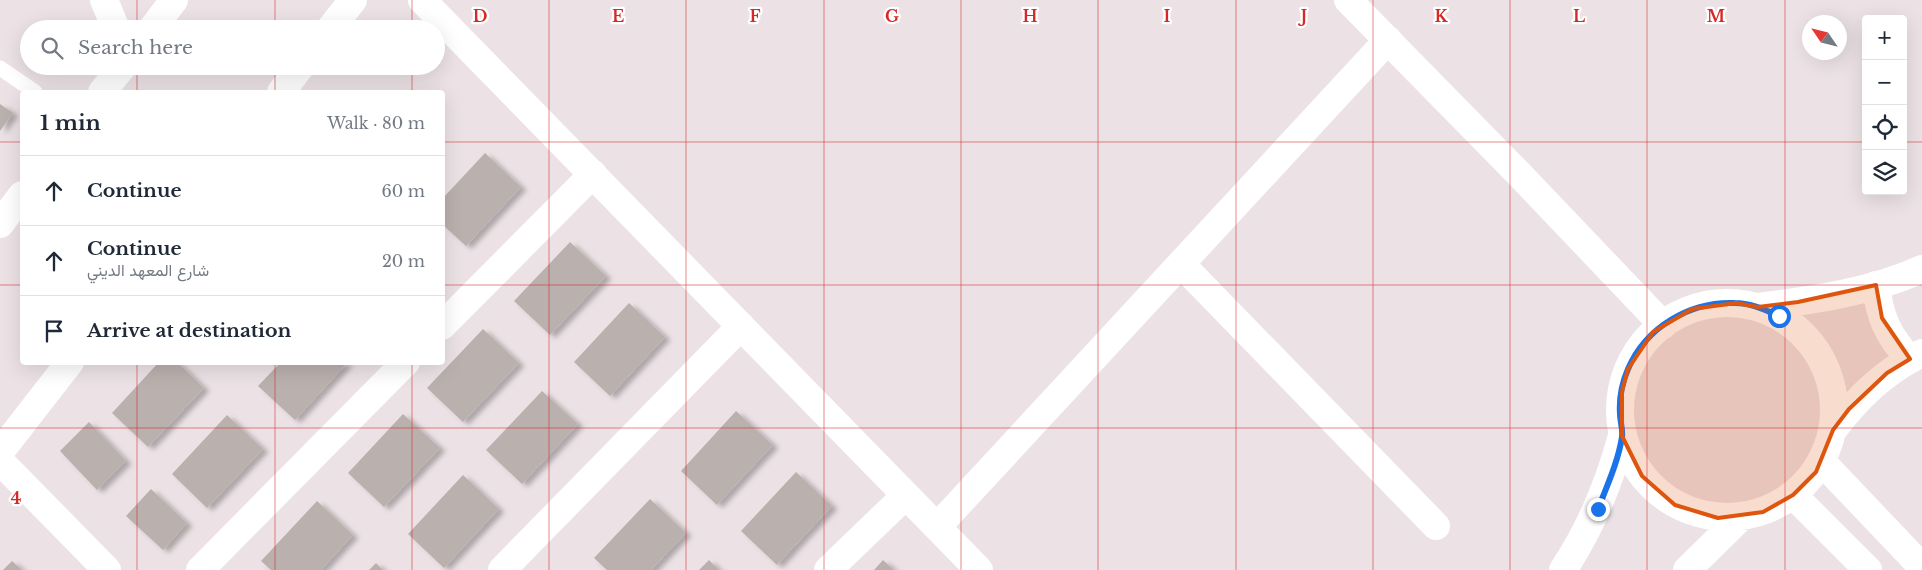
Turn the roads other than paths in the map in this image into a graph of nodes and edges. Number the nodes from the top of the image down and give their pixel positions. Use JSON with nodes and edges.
{"nodes":[{"id":1,"x":104,"y":0,"type":"edge"},
{"id":2,"x":174,"y":0,"type":"edge"},
{"id":3,"x":353,"y":0,"type":"edge"},
{"id":4,"x":422,"y":0,"type":"edge"},
{"id":5,"x":1348,"y":0,"type":"edge"},
{"id":6,"x":112,"y":20,"type":"edge"},
{"id":7,"x":159,"y":20,"type":"edge"},
{"id":8,"x":337,"y":20,"type":"edge"},
{"id":9,"x":442,"y":20,"type":"edge"},
{"id":10,"x":445,"y":23,"type":"edge"},
{"id":11,"x":1388,"y":40,"type":"junction"},
{"id":12,"x":0,"y":68,"type":"edge"},
{"id":13,"x":116,"y":75,"type":"edge"},
{"id":14,"x":294,"y":75,"type":"edge"},
{"id":15,"x":31,"y":90,"type":"edge"},
{"id":16,"x":104,"y":90,"type":"edge"},
{"id":17,"x":282,"y":90,"type":"edge"},
{"id":18,"x":593,"y":174,"type":"junction"},
{"id":19,"x":20,"y":199,"type":"edge"},
{"id":20,"x":0,"y":224,"type":"edge"},
{"id":21,"x":1181,"y":264,"type":"junction"},
{"id":22,"x":1922,"y":269,"type":"edge"},
{"id":23,"x":1876,"y":285,"type":"junction"},
{"id":24,"x":1758,"y":307,"type":"junction"},
{"id":25,"x":445,"y":323,"type":"edge"},
{"id":26,"x":1663,"y":325,"type":"junction"},
{"id":27,"x":741,"y":326,"type":"junction"},
{"id":28,"x":1916,"y":356,"type":"edge"},
{"id":29,"x":68,"y":365,"type":"edge"},
{"id":30,"x":403,"y":365,"type":"edge"},
{"id":31,"x":1833,"y":430,"type":"junction"},
{"id":32,"x":1622,"y":436,"type":"junction"},
{"id":33,"x":0,"y":452,"type":"edge"},
{"id":34,"x":0,"y":461,"type":"edge"},
{"id":35,"x":1822,"y":462,"type":"junction"},
{"id":36,"x":906,"y":495,"type":"junction"},
{"id":37,"x":1793,"y":495,"type":"junction"},
{"id":38,"x":1741,"y":517,"type":"junction"},
{"id":39,"x":1436,"y":526,"type":"dead end"},
{"id":40,"x":937,"y":527,"type":"junction"},
{"id":41,"x":1922,"y":567,"type":"edge"},
{"id":42,"x":107,"y":570,"type":"edge"},
{"id":43,"x":200,"y":570,"type":"edge"},
{"id":44,"x":502,"y":570,"type":"edge"},
{"id":45,"x":828,"y":570,"type":"edge"},
{"id":46,"x":979,"y":570,"type":"edge"},
{"id":47,"x":1563,"y":570,"type":"edge"},
{"id":48,"x":1687,"y":570,"type":"edge"},
{"id":49,"x":1868,"y":570,"type":"edge"}],
"edges":[{"from":1,"to":6,"type":"street"},
{"from":2,"to":7,"type":"street"},
{"from":3,"to":8,"type":"street"},
{"from":4,"to":9,"type":"street"},
{"from":5,"to":11,"type":"street"},
{"from":10,"to":18,"type":"street"},
{"from":11,"to":21,"type":"street"},
{"from":11,"to":26,"type":"street"},
{"from":12,"to":15,"type":"lane"},
{"from":13,"to":16,"type":"street"},
{"from":14,"to":17,"type":"street"},
{"from":18,"to":25,"type":"street"},
{"from":18,"to":27,"type":"street"},
{"from":19,"to":20,"type":"street"},
{"from":21,"to":39,"type":"street"},
{"from":21,"to":40,"type":"street"},
{"from":22,"to":23,"type":"street"},
{"from":23,"to":24,"type":"street"},
{"from":23,"to":28,"type":"street"},
{"from":24,"to":26,"type":"street"},
{"from":24,"to":31,"type":"street"},
{"from":26,"to":32,"type":"street"},
{"from":27,"to":36,"type":"street"},
{"from":27,"to":44,"type":"street"},
{"from":28,"to":31,"type":"street"},
{"from":29,"to":33,"type":"street"},
{"from":30,"to":43,"type":"street"},
{"from":31,"to":35,"type":"street"},
{"from":32,"to":38,"type":"street"},
{"from":32,"to":47,"type":"street"},
{"from":34,"to":42,"type":"street"},
{"from":35,"to":37,"type":"street"},
{"from":35,"to":41,"type":"street"},
{"from":36,"to":40,"type":"street"},
{"from":36,"to":45,"type":"street"},
{"from":37,"to":38,"type":"street"},
{"from":37,"to":49,"type":"street"},
{"from":38,"to":48,"type":"street"},
{"from":40,"to":46,"type":"street"}]}
